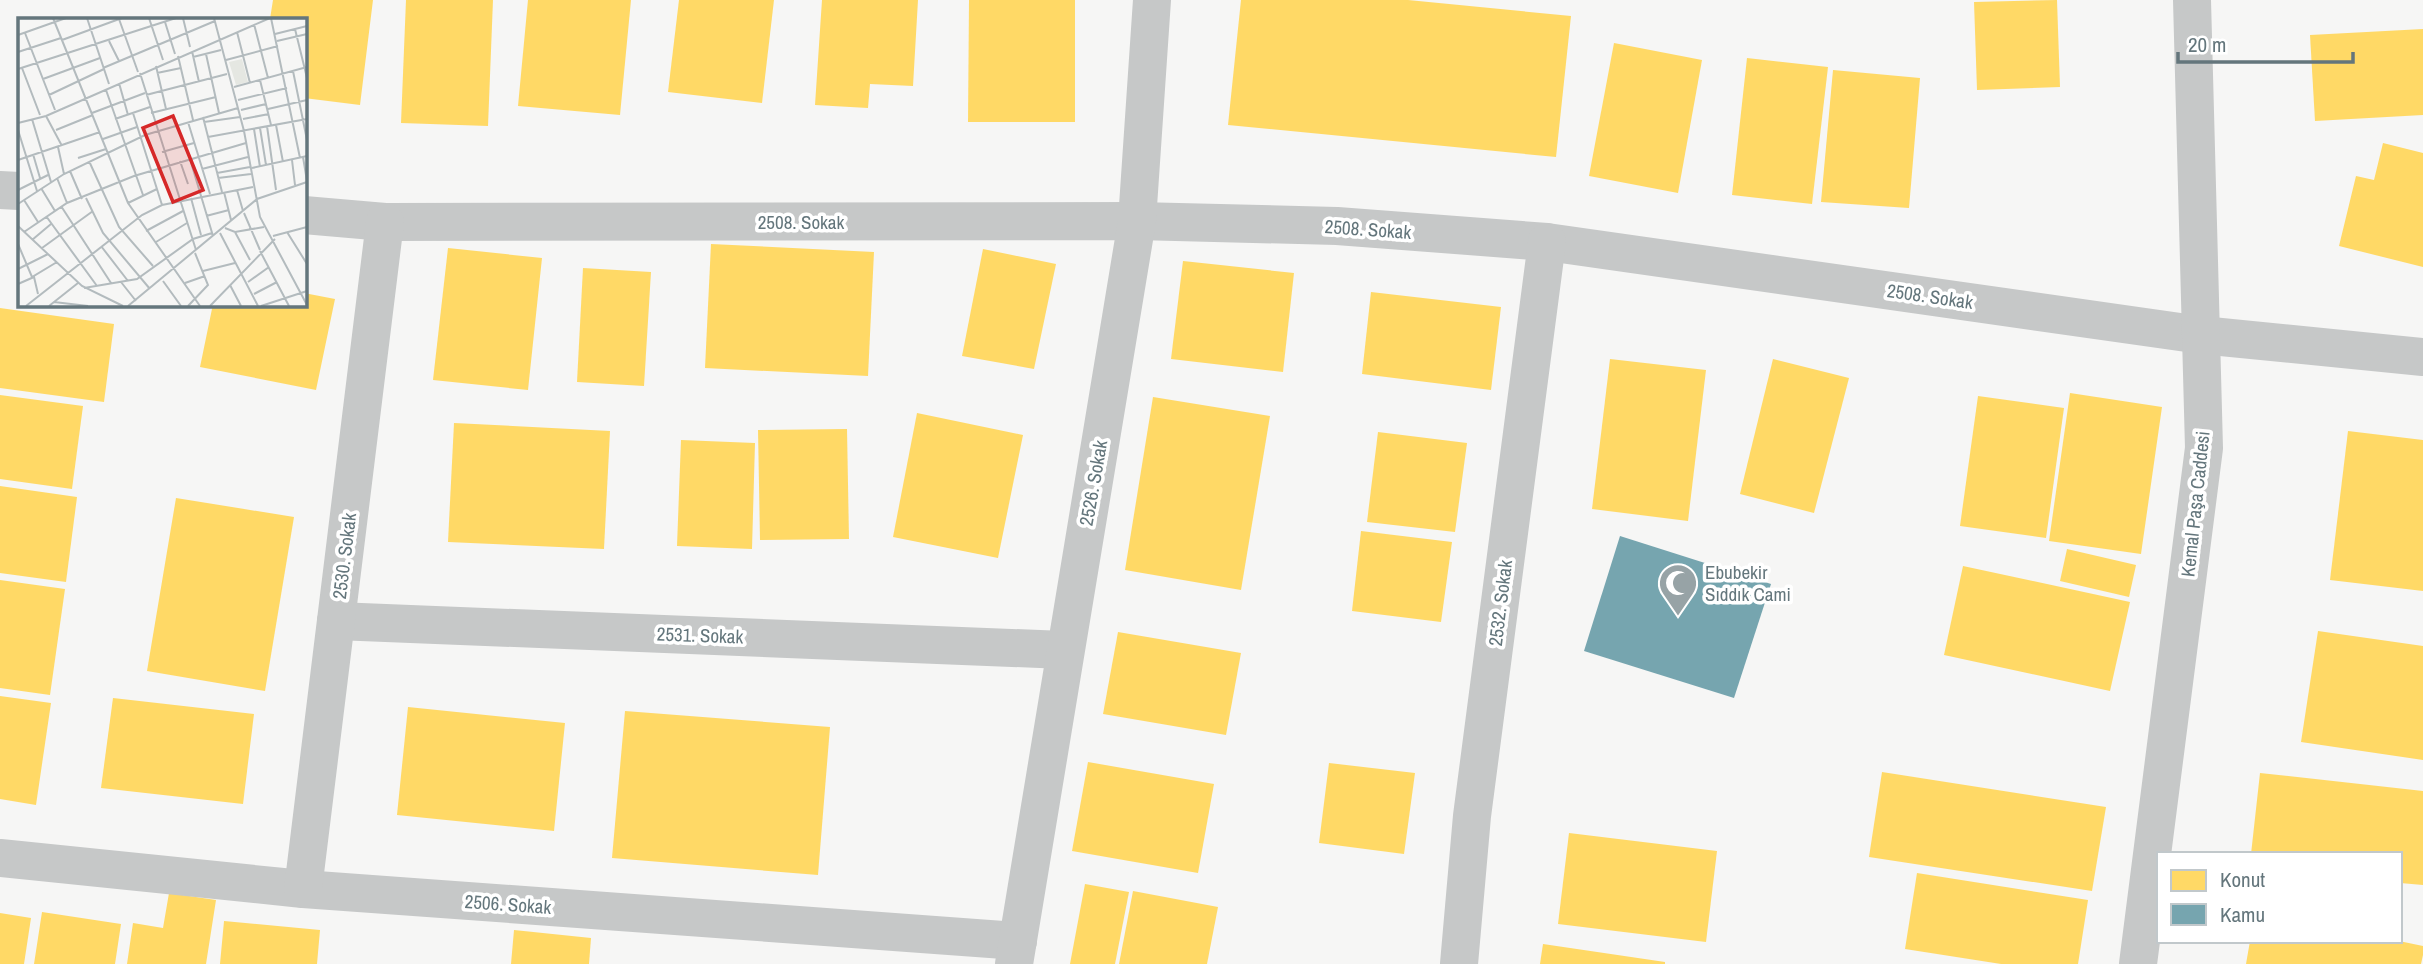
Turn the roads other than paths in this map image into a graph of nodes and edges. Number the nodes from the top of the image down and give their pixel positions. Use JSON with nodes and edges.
{"nodes":[{"id":1,"x":1152,"y":0,"type":"edge"},
{"id":2,"x":2192,"y":0,"type":"edge"},
{"id":3,"x":0,"y":190,"type":"edge"},
{"id":4,"x":18,"y":191,"type":"edge"},
{"id":5,"x":306,"y":215,"type":"edge"},
{"id":6,"x":385,"y":222,"type":"junction"},
{"id":7,"x":1137,"y":222,"type":"junction"},
{"id":8,"x":1547,"y":242,"type":"junction"},
{"id":9,"x":2201,"y":335,"type":"junction"},
{"id":10,"x":2423,"y":356,"type":"edge"},
{"id":11,"x":336,"y":621,"type":"junction"},
{"id":12,"x":1064,"y":650,"type":"junction"},
{"id":13,"x":0,"y":858,"type":"edge"},
{"id":14,"x":303,"y":889,"type":"junction"},
{"id":15,"x":1016,"y":953,"type":"edge"},
{"id":16,"x":1459,"y":964,"type":"edge"},
{"id":17,"x":2138,"y":964,"type":"edge"}],
"edges":[{"from":1,"to":7,"type":"street","name":"2526. Sokak"},
{"from":2,"to":9,"type":"street","name":"Kemal Paşa Caddesi"},
{"from":3,"to":4,"type":"street"},
{"from":5,"to":6,"type":"street","name":"2508. Sokak"},
{"from":6,"to":7,"type":"street","name":"2508. Sokak"},
{"from":6,"to":11,"type":"street","name":"2530. Sokak"},
{"from":7,"to":8,"type":"street","name":"2508. Sokak"},
{"from":7,"to":12,"type":"street","name":"2526. Sokak"},
{"from":8,"to":9,"type":"street","name":"2508. Sokak"},
{"from":8,"to":16,"type":"street","name":"2532. Sokak"},
{"from":9,"to":10,"type":"street","name":"2508. Sokak"},
{"from":9,"to":17,"type":"street","name":"Kemal Paşa Caddesi"},
{"from":11,"to":12,"type":"street","name":"2531. Sokak"},
{"from":11,"to":14,"type":"street","name":"2530. Sokak"},
{"from":12,"to":15,"type":"street","name":"2526. Sokak"},
{"from":13,"to":14,"type":"street","name":"2506. Sokak"},
{"from":14,"to":15,"type":"street","name":"2506. Sokak"}]}
